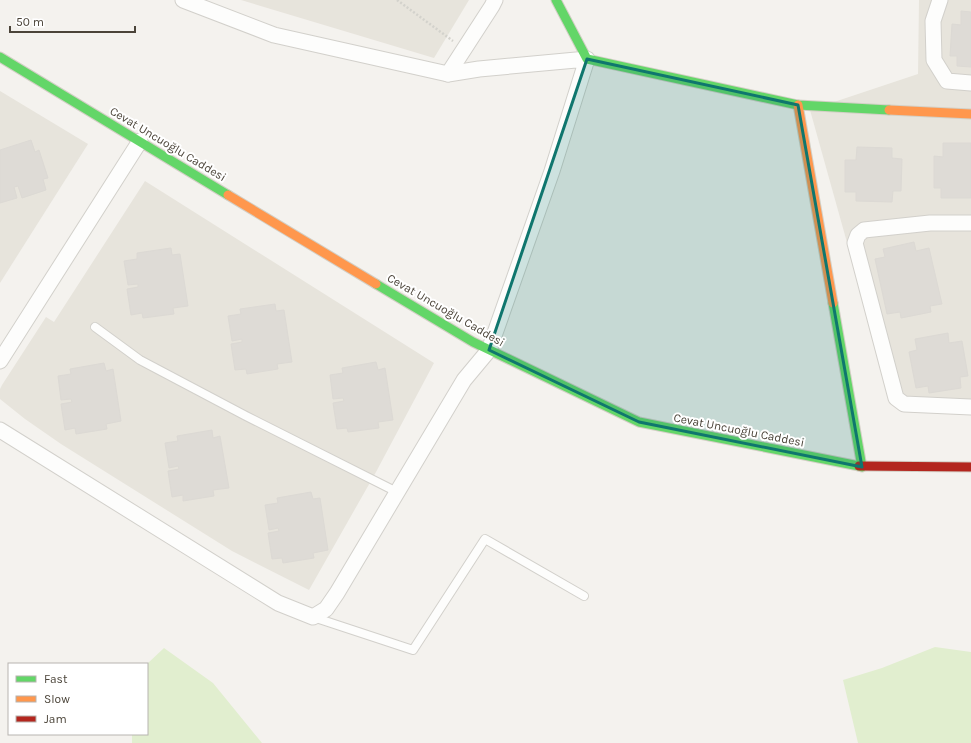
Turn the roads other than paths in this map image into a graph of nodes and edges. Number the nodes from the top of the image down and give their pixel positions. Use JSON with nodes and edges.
{"nodes":[{"id":1,"x":183,"y":0,"type":"edge"},
{"id":2,"x":495,"y":0,"type":"edge"},
{"id":3,"x":556,"y":0,"type":"edge"},
{"id":4,"x":940,"y":0,"type":"edge"},
{"id":5,"x":0,"y":57,"type":"edge"},
{"id":6,"x":587,"y":59,"type":"junction"},
{"id":7,"x":448,"y":74,"type":"junction"},
{"id":8,"x":971,"y":83,"type":"edge"},
{"id":9,"x":798,"y":105,"type":"junction"},
{"id":10,"x":971,"y":114,"type":"edge"},
{"id":11,"x":140,"y":141,"type":"junction"},
{"id":12,"x":971,"y":223,"type":"edge"},
{"id":13,"x":95,"y":328,"type":"dead end"},
{"id":14,"x":489,"y":350,"type":"junction"},
{"id":15,"x":0,"y":361,"type":"edge"},
{"id":16,"x":971,"y":407,"type":"edge"},
{"id":17,"x":0,"y":430,"type":"edge"},
{"id":18,"x":862,"y":467,"type":"junction"},
{"id":19,"x":971,"y":467,"type":"edge"},
{"id":20,"x":397,"y":492,"type":"junction"},
{"id":21,"x":584,"y":596,"type":"dead end"},
{"id":22,"x":313,"y":617,"type":"junction"}],
"edges":[{"from":1,"to":7,"type":"street"},
{"from":2,"to":7,"type":"street"},
{"from":3,"to":6,"type":"street"},
{"from":4,"to":8,"type":"street"},
{"from":5,"to":11,"type":"street","name":"Cevat Uncuoğlu Caddesi"},
{"from":6,"to":7,"type":"street"},
{"from":6,"to":9,"type":"street"},
{"from":6,"to":14,"type":"street"},
{"from":9,"to":10,"type":"street"},
{"from":9,"to":18,"type":"street"},
{"from":11,"to":14,"type":"street","name":"Cevat Uncuoğlu Caddesi"},
{"from":11,"to":15,"type":"street"},
{"from":12,"to":16,"type":"street"},
{"from":13,"to":20,"type":"lane"},
{"from":14,"to":18,"type":"street","name":"Cevat Uncuoğlu Caddesi"},
{"from":14,"to":20,"type":"street"},
{"from":17,"to":22,"type":"street"},
{"from":18,"to":19,"type":"street","name":"Cevat Uncuoğlu Caddesi"},
{"from":20,"to":22,"type":"street"},
{"from":21,"to":22,"type":"lane"}]}
